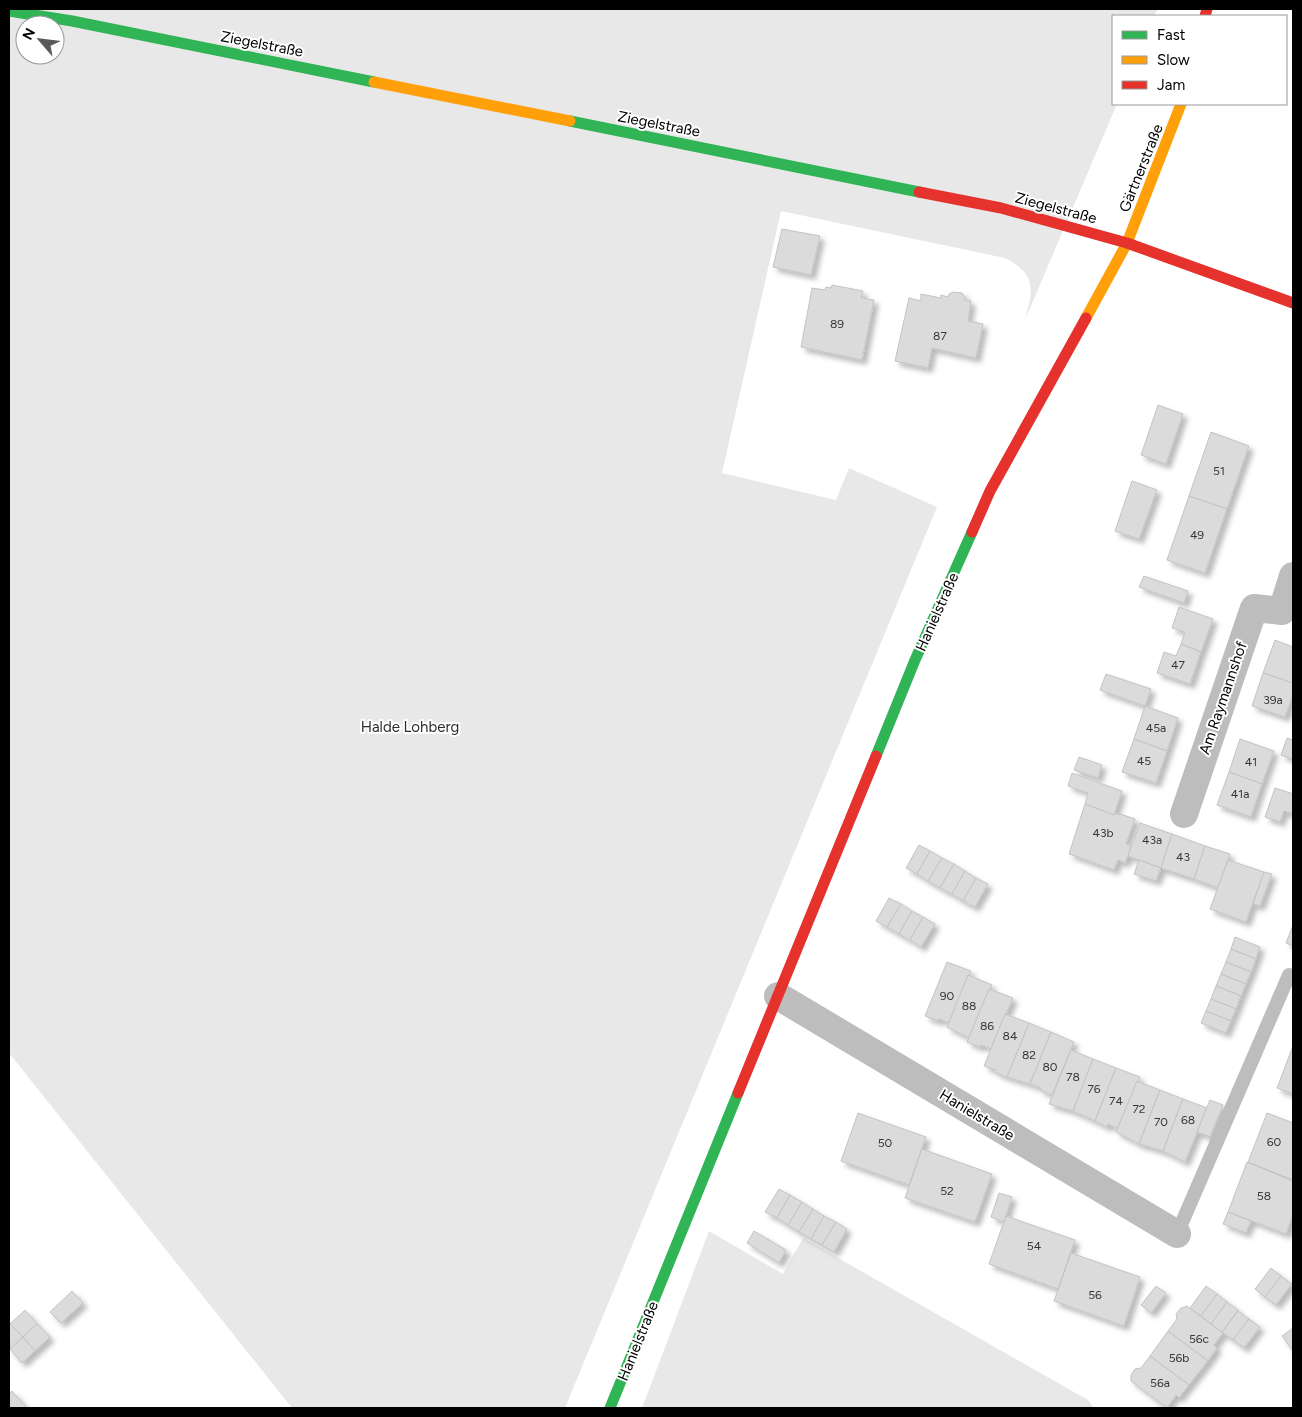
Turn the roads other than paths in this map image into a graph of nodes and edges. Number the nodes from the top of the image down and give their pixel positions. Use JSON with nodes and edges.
{"nodes":[{"id":1,"x":9,"y":11,"type":"edge"},
{"id":2,"x":1181,"y":105,"type":"edge"},
{"id":3,"x":1127,"y":243,"type":"junction"},
{"id":4,"x":1293,"y":303,"type":"edge"},
{"id":5,"x":1293,"y":576,"type":"edge"},
{"id":6,"x":1288,"y":613,"type":"edge"},
{"id":7,"x":1184,"y":814,"type":"dead end"},
{"id":8,"x":1289,"y":975,"type":"dead end"},
{"id":9,"x":778,"y":996,"type":"junction"},
{"id":10,"x":1177,"y":1234,"type":"joint"},
{"id":11,"x":610,"y":1408,"type":"edge"}],
"edges":[{"from":1,"to":3,"type":"main road","name":"Ziegelstraße"},
{"from":2,"to":3,"type":"main road","name":"Gärtnerstraße"},
{"from":3,"to":4,"type":"main road","name":"Ziegelstraße"},
{"from":3,"to":9,"type":"main road","name":"Hanielstraße"},
{"from":5,"to":6,"type":"street","name":"Am Raymannshof"},
{"from":6,"to":7,"type":"street","name":"Am Raymannshof"},
{"from":8,"to":10,"type":"lane"},
{"from":9,"to":10,"type":"street","name":"Hanielstraße"},
{"from":9,"to":11,"type":"main road","name":"Hanielstraße"}]}
